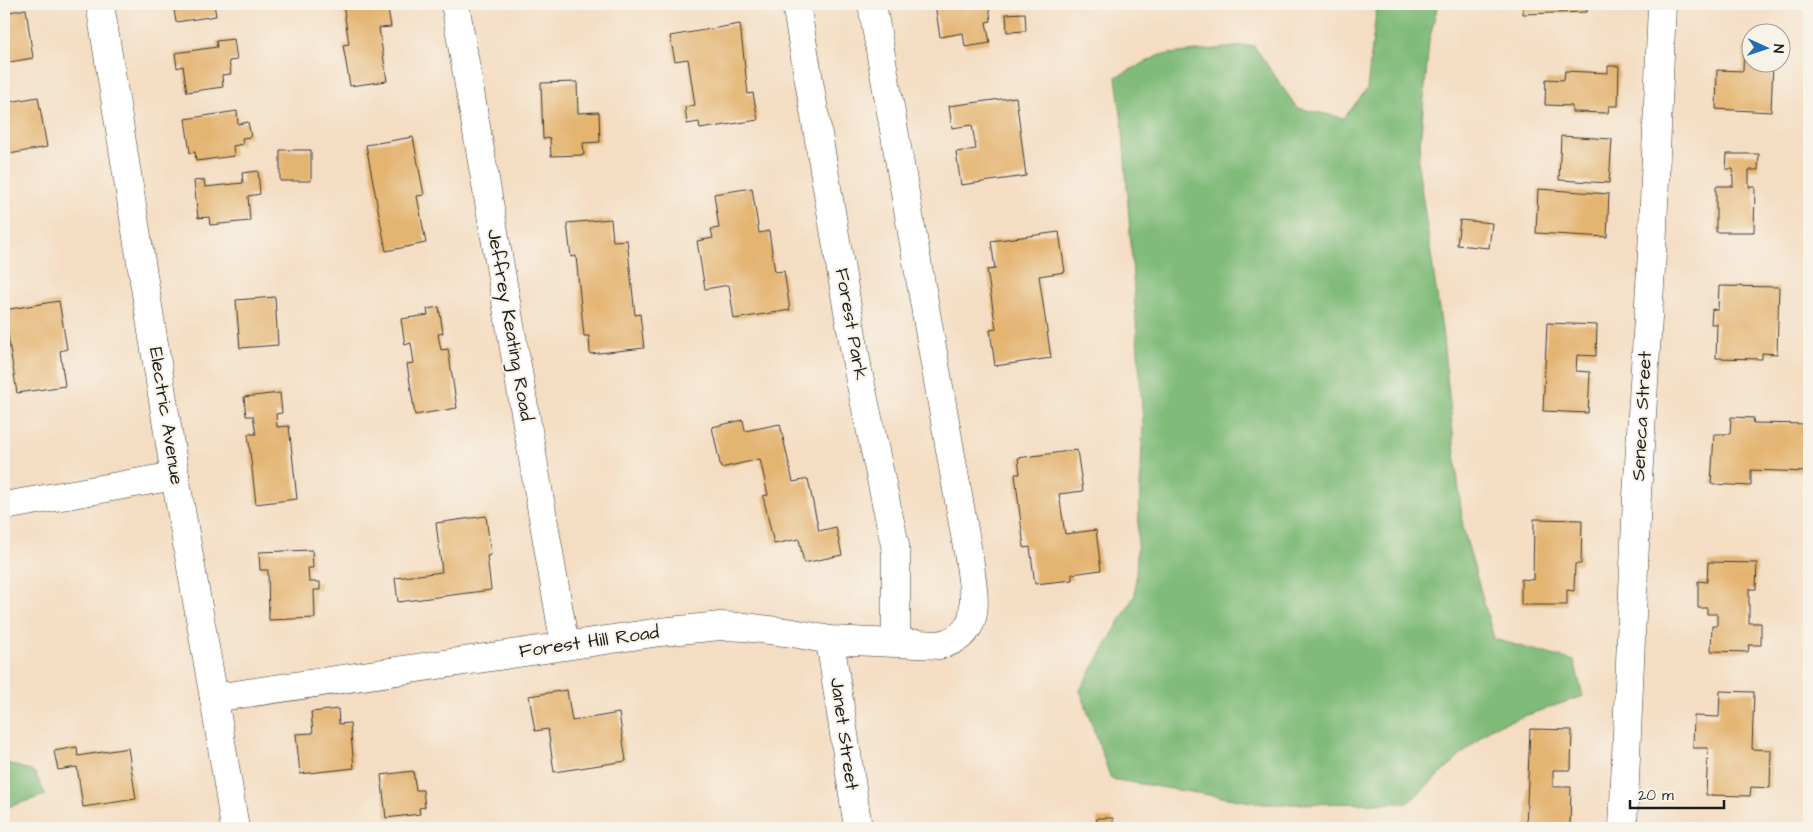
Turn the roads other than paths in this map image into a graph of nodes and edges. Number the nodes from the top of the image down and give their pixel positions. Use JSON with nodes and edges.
{"nodes":[{"id":1,"x":100,"y":4,"type":"edge"},
{"id":2,"x":455,"y":4,"type":"edge"},
{"id":3,"x":796,"y":4,"type":"edge"},
{"id":4,"x":872,"y":4,"type":"edge"},
{"id":5,"x":1662,"y":4,"type":"edge"},
{"id":6,"x":175,"y":476,"type":"junction"},
{"id":7,"x":4,"y":506,"type":"edge"},
{"id":8,"x":830,"y":640,"type":"junction"},
{"id":9,"x":896,"y":644,"type":"junction"},
{"id":10,"x":565,"y":646,"type":"junction"},
{"id":11,"x":214,"y":698,"type":"junction"},
{"id":12,"x":235,"y":828,"type":"edge"},
{"id":13,"x":858,"y":828,"type":"edge"},
{"id":14,"x":1623,"y":828,"type":"edge"}],
"edges":[{"from":1,"to":6,"type":"street","name":"Electric Avenue"},
{"from":2,"to":10,"type":"street","name":"Jeffrey Keating Road"},
{"from":3,"to":9,"type":"street","name":"Forest Park"},
{"from":4,"to":9,"type":"street","name":"Forest Hill Road"},
{"from":5,"to":14,"type":"street","name":"Seneca Street"},
{"from":6,"to":7,"type":"street"},
{"from":6,"to":11,"type":"street","name":"Electric Avenue"},
{"from":8,"to":9,"type":"street","name":"Forest Hill Road"},
{"from":8,"to":10,"type":"street","name":"Forest Hill Road"},
{"from":8,"to":13,"type":"street","name":"Janet Street"},
{"from":10,"to":11,"type":"street","name":"Forest Hill Road"},
{"from":11,"to":12,"type":"street","name":"Electric Avenue"}]}
